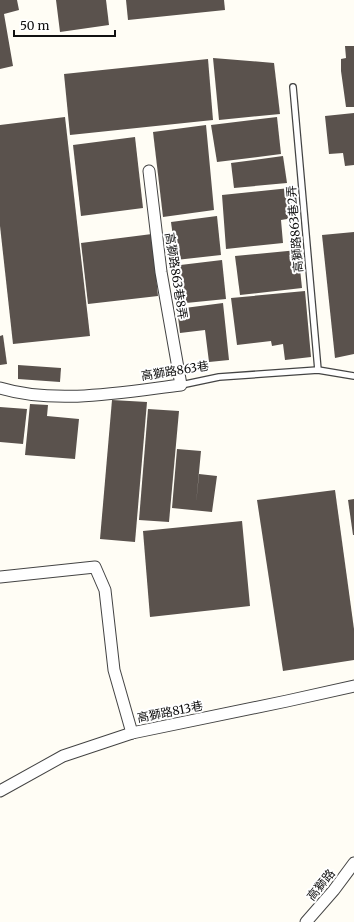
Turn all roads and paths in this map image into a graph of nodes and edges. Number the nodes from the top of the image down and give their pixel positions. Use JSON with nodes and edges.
{"nodes":[{"id":1,"x":293,"y":87,"type":"dead end"},
{"id":2,"x":149,"y":171,"type":"dead end"},
{"id":3,"x":318,"y":370,"type":"junction"},
{"id":4,"x":354,"y":376,"type":"edge"},
{"id":5,"x":181,"y":385,"type":"junction"},
{"id":6,"x":0,"y":388,"type":"edge"},
{"id":7,"x":0,"y":577,"type":"edge"},
{"id":8,"x":354,"y":686,"type":"edge"},
{"id":9,"x":132,"y":733,"type":"junction"},
{"id":10,"x":0,"y":791,"type":"edge"},
{"id":11,"x":354,"y":863,"type":"edge"},
{"id":12,"x":306,"y":922,"type":"edge"}],
"edges":[{"from":1,"to":3,"type":"lane","name":"高獅路863巷2弄"},
{"from":2,"to":5,"type":"street","name":"高獅路863巷8弄"},
{"from":3,"to":4,"type":"lane","name":"高獅路863巷"},
{"from":3,"to":5,"type":"lane","name":"高獅路863巷"},
{"from":5,"to":6,"type":"street","name":"高獅路863巷"},
{"from":7,"to":9,"type":"street"},
{"from":8,"to":9,"type":"street","name":"高獅路813巷"},
{"from":9,"to":10,"type":"street","name":"高獅路813巷"},
{"from":11,"to":12,"type":"street","name":"高獅路"}]}
